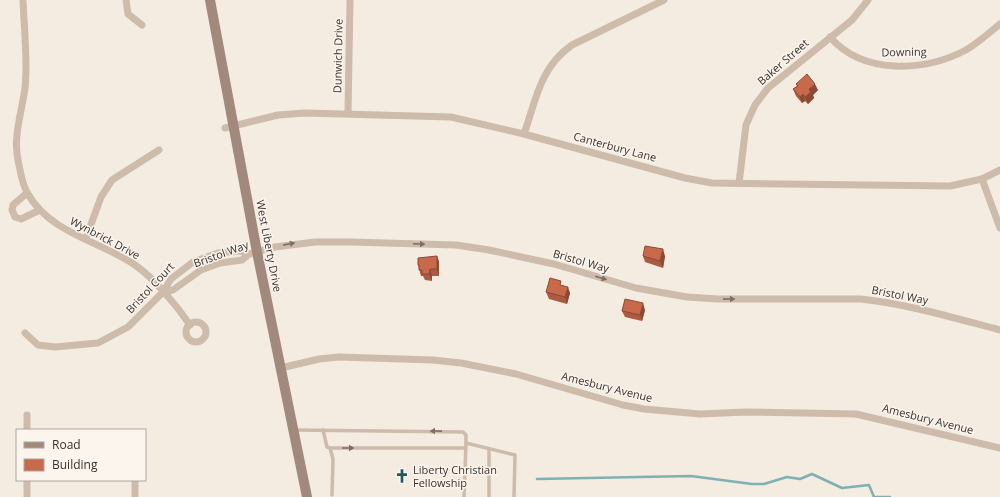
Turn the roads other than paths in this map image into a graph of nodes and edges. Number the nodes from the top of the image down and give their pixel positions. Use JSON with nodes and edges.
{"nodes":[{"id":1,"x":23,"y":0,"type":"edge"},
{"id":2,"x":126,"y":0,"type":"edge"},
{"id":3,"x":210,"y":0,"type":"edge"},
{"id":4,"x":350,"y":0,"type":"edge"},
{"id":5,"x":664,"y":0,"type":"edge"},
{"id":6,"x":868,"y":0,"type":"edge"},
{"id":7,"x":1000,"y":24,"type":"edge"},
{"id":8,"x":142,"y":26,"type":"dead end"},
{"id":9,"x":830,"y":36,"type":"junction"},
{"id":10,"x":348,"y":113,"type":"junction"},
{"id":11,"x":229,"y":127,"type":"junction"},
{"id":12,"x":524,"y":134,"type":"junction"},
{"id":13,"x":159,"y":150,"type":"dead end"},
{"id":14,"x":1000,"y":170,"type":"edge"},
{"id":15,"x":982,"y":179,"type":"junction"},
{"id":16,"x":739,"y":183,"type":"junction"},
{"id":17,"x":27,"y":193,"type":"junction"},
{"id":18,"x":40,"y":210,"type":"junction"},
{"id":19,"x":1000,"y":228,"type":"edge"},
{"id":20,"x":86,"y":238,"type":"junction"},
{"id":21,"x":218,"y":253,"type":"junction"},
{"id":22,"x":253,"y":253,"type":"junction"},
{"id":23,"x":200,"y":259,"type":"junction"},
{"id":24,"x":220,"y":263,"type":"junction"},
{"id":25,"x":205,"y":269,"type":"junction"},
{"id":26,"x":179,"y":272,"type":"junction"},
{"id":27,"x":186,"y":280,"type":"junction"},
{"id":28,"x":164,"y":292,"type":"junction"},
{"id":29,"x":190,"y":325,"type":"dead end"},
{"id":30,"x":1000,"y":330,"type":"edge"},
{"id":31,"x":25,"y":333,"type":"dead end"},
{"id":32,"x":281,"y":368,"type":"junction"},
{"id":33,"x":27,"y":415,"type":"dead end"},
{"id":34,"x":27,"y":429,"type":"edge"},
{"id":35,"x":294,"y":430,"type":"junction"},
{"id":36,"x":324,"y":430,"type":"junction"},
{"id":37,"x":466,"y":443,"type":"junction"},
{"id":38,"x":330,"y":448,"type":"junction"},
{"id":39,"x":465,"y":448,"type":"junction"},
{"id":40,"x":1000,"y":448,"type":"edge"},
{"id":41,"x":489,"y":450,"type":"junction"},
{"id":42,"x":27,"y":481,"type":"edge"},
{"id":43,"x":135,"y":481,"type":"edge"},
{"id":44,"x":305,"y":487,"type":"junction"},
{"id":45,"x":332,"y":495,"type":"dead end"},
{"id":46,"x":27,"y":497,"type":"edge"},
{"id":47,"x":135,"y":497,"type":"edge"},
{"id":48,"x":307,"y":497,"type":"edge"},
{"id":49,"x":310,"y":497,"type":"edge"},
{"id":50,"x":464,"y":497,"type":"edge"},
{"id":51,"x":489,"y":497,"type":"edge"},
{"id":52,"x":514,"y":497,"type":"edge"}],
"edges":[{"from":1,"to":17,"type":"street","name":"Wynbrick Drive"},
{"from":2,"to":8,"type":"street"},
{"from":3,"to":11,"type":"main road","name":"West Liberty Drive"},
{"from":4,"to":10,"type":"street","name":"Dunwich Drive"},
{"from":5,"to":12,"type":"street"},
{"from":6,"to":9,"type":"street","name":"Baker Street"},
{"from":7,"to":9,"type":"street","name":"Downing"},
{"from":9,"to":16,"type":"street","name":"Baker Street"},
{"from":10,"to":11,"type":"street","name":"Canterbury Lane"},
{"from":10,"to":12,"type":"street","name":"Canterbury Lane"},
{"from":11,"to":22,"type":"main road","name":"West Liberty Drive"},
{"from":12,"to":16,"type":"street","name":"Canterbury Lane"},
{"from":13,"to":20,"type":"street"},
{"from":14,"to":15,"type":"street","name":"Canterbury Lane"},
{"from":15,"to":16,"type":"street","name":"Canterbury Lane"},
{"from":15,"to":19,"type":"street"},
{"from":17,"to":18,"type":"street","name":"Wynbrick Drive"},
{"from":17,"to":18,"type":"street"},
{"from":18,"to":20,"type":"street","name":"Wynbrick Drive"},
{"from":20,"to":28,"type":"street","name":"Wynbrick Drive"},
{"from":21,"to":22,"type":"street","name":"Bristol Court"},
{"from":21,"to":23,"type":"street","name":"Bristol Court"},
{"from":21,"to":24,"type":"lane"},
{"from":22,"to":24,"type":"street","name":"Bristol Way"},
{"from":22,"to":30,"type":"street","name":"Bristol Way","one_way":true},
{"from":22,"to":32,"type":"main road","name":"West Liberty Drive"},
{"from":23,"to":25,"type":"lane"},
{"from":23,"to":26,"type":"street","name":"Bristol Court"},
{"from":24,"to":25,"type":"street","name":"Bristol Way"},
{"from":25,"to":27,"type":"street","name":"Bristol Way"},
{"from":26,"to":27,"type":"lane"},
{"from":26,"to":28,"type":"street","name":"Bristol Court"},
{"from":27,"to":28,"type":"street","name":"Bristol Way"},
{"from":28,"to":29,"type":"street","name":"Wynbrick Drive"},
{"from":28,"to":31,"type":"street","name":"Bristol Court"},
{"from":32,"to":35,"type":"main road","name":"West Liberty Drive"},
{"from":32,"to":40,"type":"street","name":"Amesbury Avenue"},
{"from":33,"to":34,"type":"street"},
{"from":35,"to":36,"type":"lane"},
{"from":35,"to":44,"type":"main road","name":"West Liberty Drive"},
{"from":37,"to":36,"type":"lane","one_way":true},
{"from":36,"to":38,"type":"lane"},
{"from":37,"to":39,"type":"lane"},
{"from":37,"to":41,"type":"lane"},
{"from":38,"to":39,"type":"lane","one_way":true},
{"from":38,"to":45,"type":"lane"},
{"from":39,"to":50,"type":"lane"},
{"from":41,"to":51,"type":"lane"},
{"from":41,"to":52,"type":"lane"},
{"from":42,"to":46,"type":"street"},
{"from":43,"to":47,"type":"street"},
{"from":44,"to":48,"type":"main road","name":"West Liberty Drive"},
{"from":44,"to":49,"type":"main road"}]}
